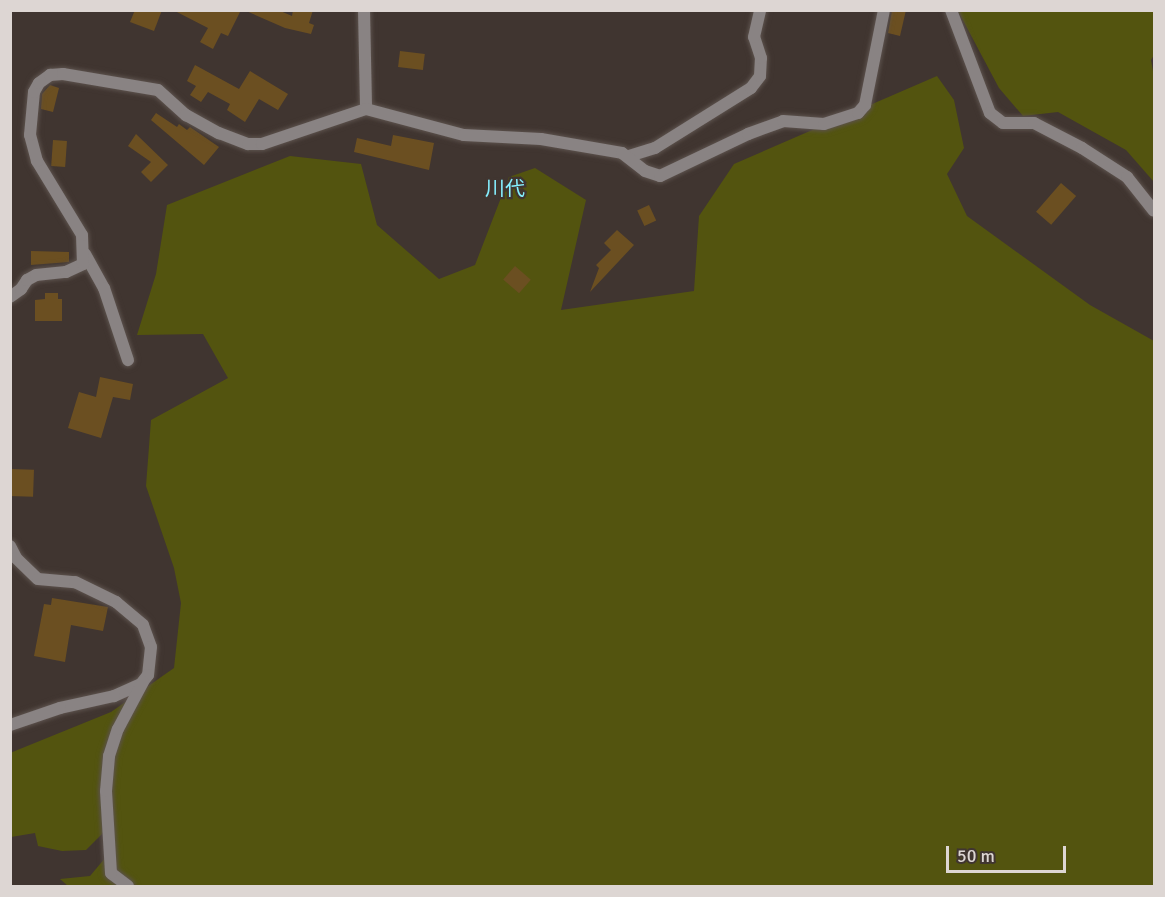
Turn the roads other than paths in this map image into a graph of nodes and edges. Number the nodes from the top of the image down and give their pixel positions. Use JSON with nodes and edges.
{"nodes":[{"id":1,"x":364,"y":10,"type":"edge"},
{"id":2,"x":760,"y":10,"type":"edge"},
{"id":3,"x":884,"y":10,"type":"edge"},
{"id":4,"x":951,"y":10,"type":"edge"},
{"id":5,"x":366,"y":109,"type":"junction"},
{"id":6,"x":629,"y":156,"type":"junction"},
{"id":7,"x":1155,"y":211,"type":"edge"},
{"id":8,"x":85,"y":254,"type":"junction"},
{"id":9,"x":10,"y":297,"type":"edge"},
{"id":10,"x":128,"y":360,"type":"dead end"},
{"id":11,"x":10,"y":546,"type":"edge"},
{"id":12,"x":145,"y":678,"type":"junction"},
{"id":13,"x":10,"y":725,"type":"edge"},
{"id":14,"x":128,"y":886,"type":"edge"}],
"edges":[{"from":1,"to":5,"type":"street"},
{"from":2,"to":6,"type":"street"},
{"from":3,"to":6,"type":"street"},
{"from":4,"to":7,"type":"street"},
{"from":5,"to":6,"type":"street"},
{"from":5,"to":8,"type":"street"},
{"from":8,"to":9,"type":"street"},
{"from":8,"to":10,"type":"street"},
{"from":11,"to":12,"type":"street"},
{"from":12,"to":13,"type":"street"},
{"from":12,"to":14,"type":"street"}]}
